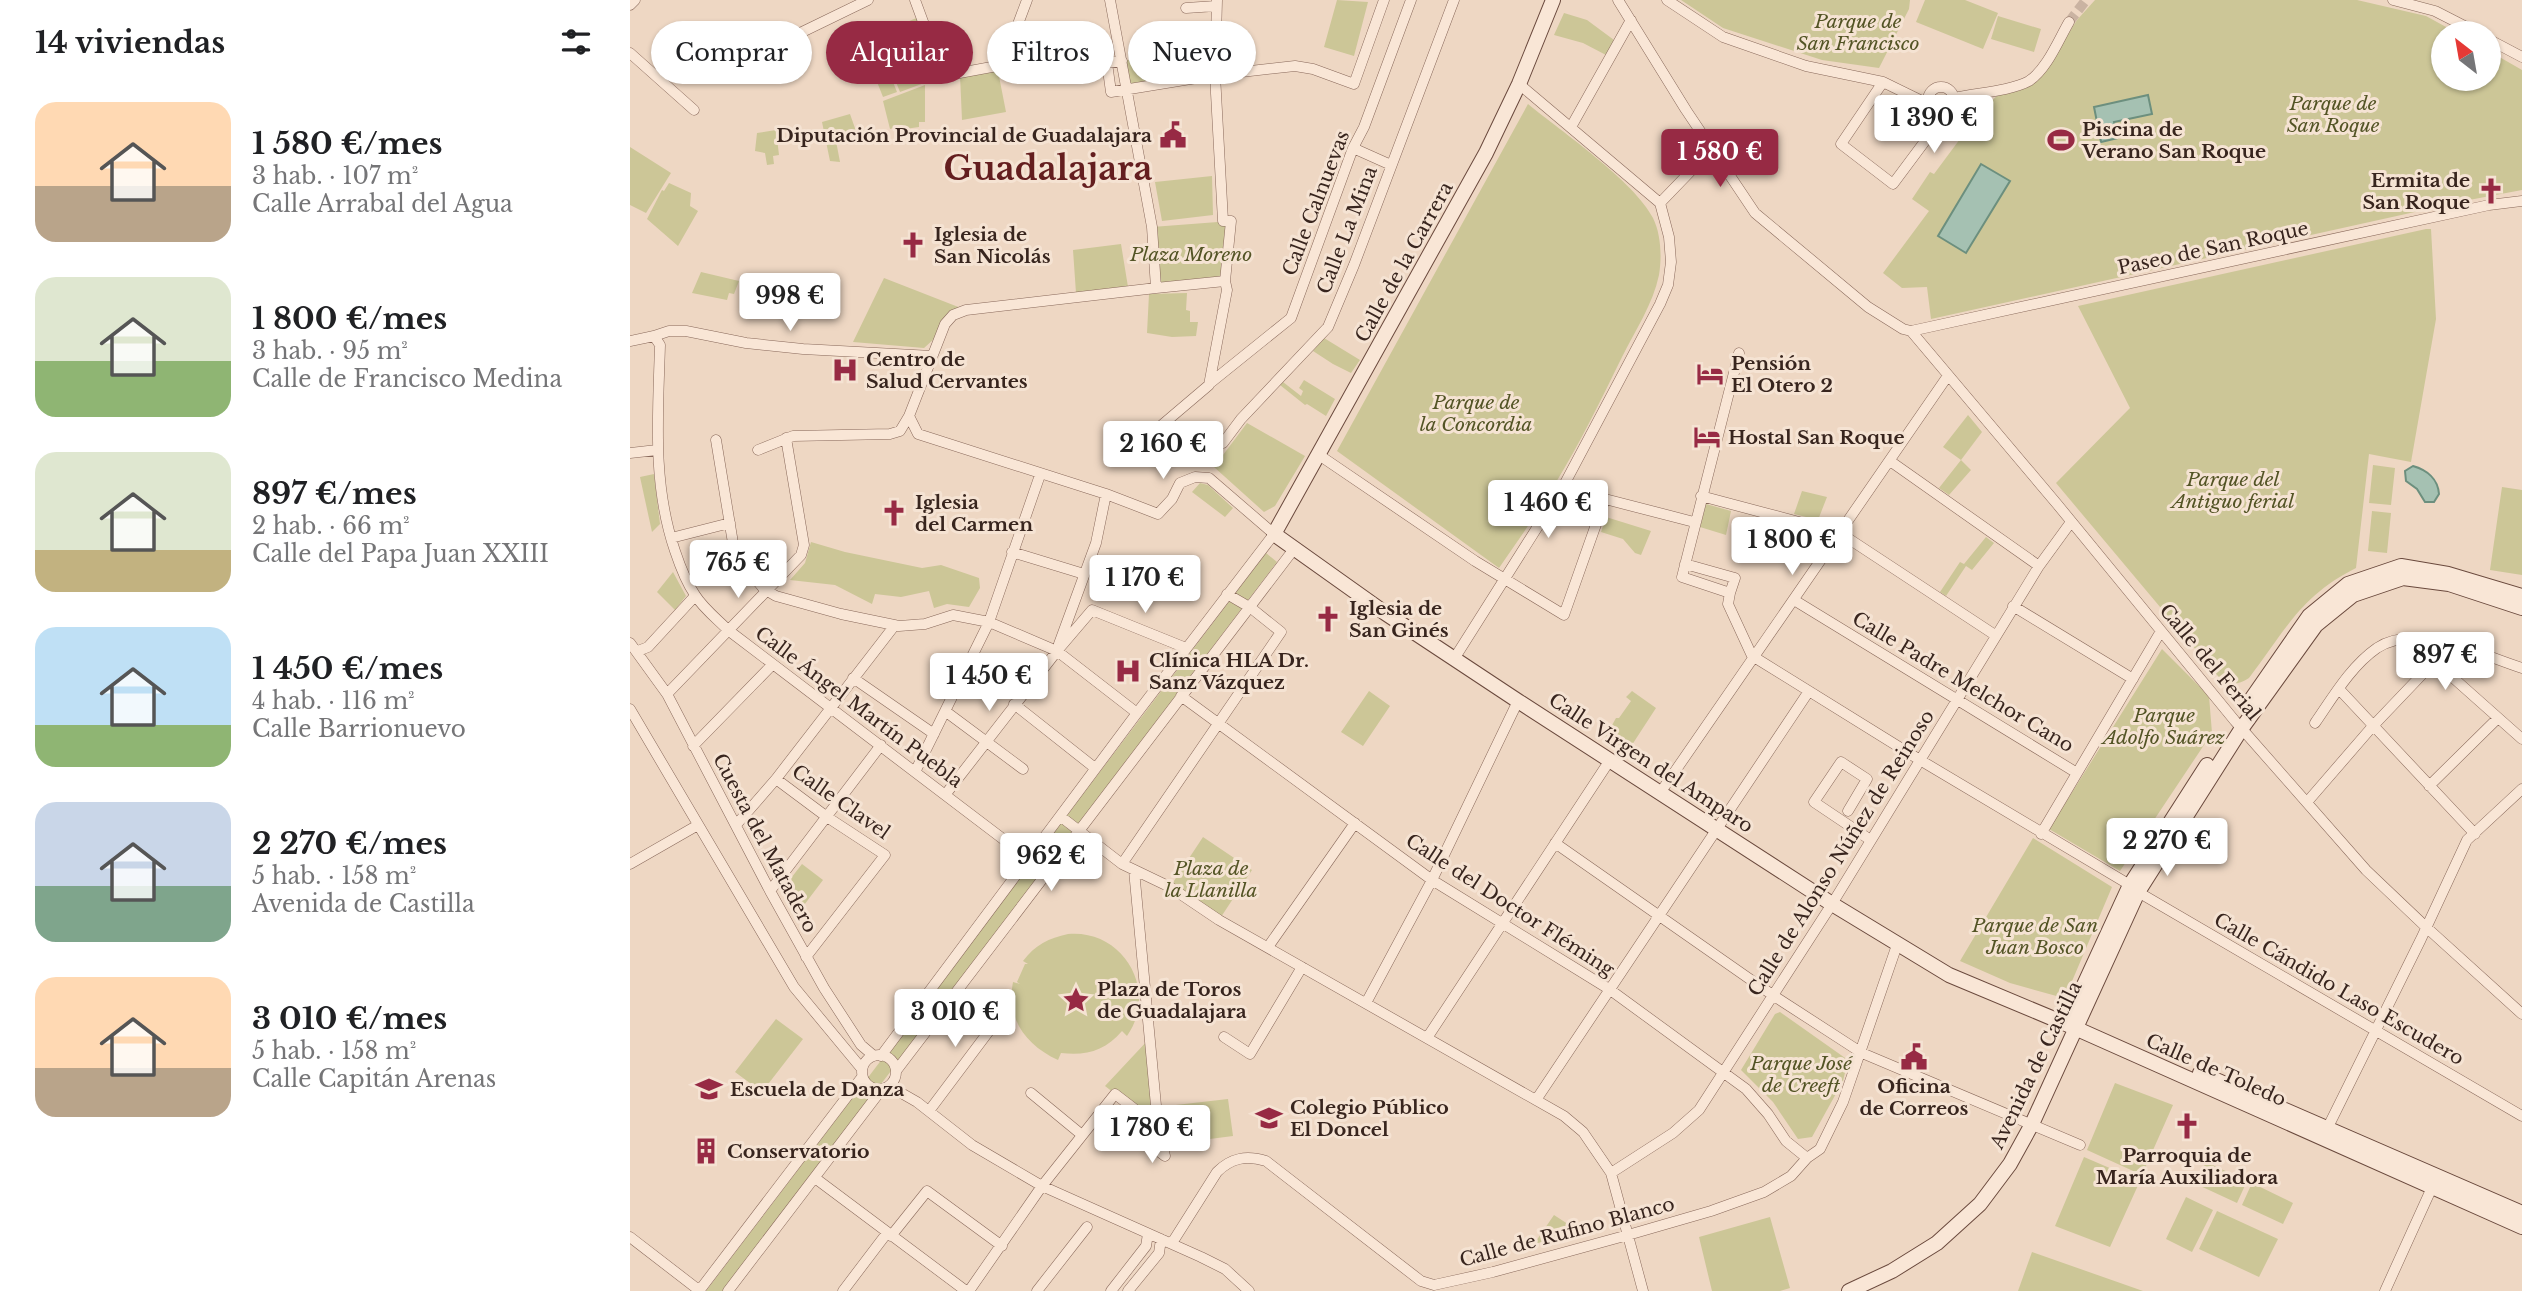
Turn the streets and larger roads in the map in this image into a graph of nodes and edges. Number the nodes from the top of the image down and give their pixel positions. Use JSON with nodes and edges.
{"nodes":[{"id":1,"x":635,"y":0,"type":"edge"},
{"id":2,"x":868,"y":0,"type":"edge"},
{"id":3,"x":915,"y":0,"type":"edge"},
{"id":4,"x":1027,"y":0,"type":"edge"},
{"id":5,"x":1110,"y":0,"type":"edge"},
{"id":6,"x":1384,"y":0,"type":"edge"},
{"id":7,"x":1411,"y":0,"type":"edge"},
{"id":8,"x":1454,"y":0,"type":"edge"},
{"id":9,"x":1553,"y":0,"type":"edge"},
{"id":10,"x":1618,"y":0,"type":"edge"},
{"id":11,"x":1667,"y":0,"type":"edge"},
{"id":12,"x":2393,"y":0,"type":"edge"},
{"id":13,"x":1217,"y":3,"type":"edge"},
{"id":14,"x":2419,"y":3,"type":"edge"},
{"id":15,"x":630,"y":5,"type":"edge"},
{"id":16,"x":1186,"y":8,"type":"dead end"},
{"id":17,"x":1631,"y":20,"type":"junction"},
{"id":18,"x":1217,"y":21,"type":"edge"},
{"id":19,"x":2455,"y":21,"type":"edge"},
{"id":20,"x":2069,"y":22,"type":"tunnel mouth"},
{"id":21,"x":812,"y":27,"type":"edge"},
{"id":22,"x":2501,"y":46,"type":"edge"},
{"id":23,"x":630,"y":53,"type":"edge"},
{"id":24,"x":2522,"y":57,"type":"edge"},
{"id":25,"x":1122,"y":61,"type":"junction"},
{"id":26,"x":1256,"y":70,"type":"edge"},
{"id":27,"x":1882,"y":82,"type":"junction"},
{"id":28,"x":1163,"y":84,"type":"edge"},
{"id":29,"x":1215,"y":84,"type":"edge"},
{"id":30,"x":1519,"y":84,"type":"junction"},
{"id":31,"x":1128,"y":90,"type":"junction"},
{"id":32,"x":1954,"y":97,"type":"junction"},
{"id":33,"x":1931,"y":108,"type":"junction"},
{"id":34,"x":694,"y":110,"type":"dead end"},
{"id":35,"x":1571,"y":127,"type":"junction"},
{"id":36,"x":1353,"y":148,"type":"junction"},
{"id":37,"x":1712,"y":149,"type":"junction"},
{"id":38,"x":1391,"y":165,"type":"junction"},
{"id":39,"x":2522,"y":201,"type":"edge"},
{"id":40,"x":1660,"y":203,"type":"junction"},
{"id":41,"x":1225,"y":281,"type":"junction"},
{"id":42,"x":1156,"y":288,"type":"junction"},
{"id":43,"x":1911,"y":331,"type":"junction"},
{"id":44,"x":654,"y":336,"type":"junction"},
{"id":45,"x":630,"y":341,"type":"edge"},
{"id":46,"x":1739,"y":353,"type":"dead end"},
{"id":47,"x":932,"y":356,"type":"junction"},
{"id":48,"x":1947,"y":377,"type":"junction"},
{"id":49,"x":1209,"y":385,"type":"junction"},
{"id":50,"x":909,"y":416,"type":"junction"},
{"id":51,"x":1156,"y":430,"type":"dead end"},
{"id":52,"x":786,"y":438,"type":"junction"},
{"id":53,"x":716,"y":440,"type":"dead end"},
{"id":54,"x":1223,"y":443,"type":"dead end"},
{"id":55,"x":657,"y":450,"type":"junction"},
{"id":56,"x":758,"y":450,"type":"dead end"},
{"id":57,"x":630,"y":453,"type":"edge"},
{"id":58,"x":1319,"y":455,"type":"junction"},
{"id":59,"x":1890,"y":461,"type":"junction"},
{"id":60,"x":1040,"y":475,"type":"junction"},
{"id":61,"x":1564,"y":485,"type":"junction"},
{"id":62,"x":1105,"y":494,"type":"junction"},
{"id":63,"x":1701,"y":496,"type":"junction"},
{"id":64,"x":1605,"y":499,"type":"junction"},
{"id":65,"x":1694,"y":522,"type":"junction"},
{"id":66,"x":2071,"y":522,"type":"junction"},
{"id":67,"x":730,"y":523,"type":"junction"},
{"id":68,"x":1840,"y":533,"type":"junction"},
{"id":69,"x":1274,"y":534,"type":"junction"},
{"id":70,"x":671,"y":538,"type":"junction"},
{"id":71,"x":1294,"y":550,"type":"junction"},
{"id":72,"x":1012,"y":552,"type":"junction"},
{"id":73,"x":1685,"y":564,"type":"junction"},
{"id":74,"x":2039,"y":566,"type":"junction"},
{"id":75,"x":1084,"y":573,"type":"junction"},
{"id":76,"x":1506,"y":579,"type":"junction"},
{"id":77,"x":768,"y":592,"type":"junction"},
{"id":78,"x":1730,"y":593,"type":"junction"},
{"id":79,"x":1227,"y":594,"type":"junction"},
{"id":80,"x":695,"y":596,"type":"junction"},
{"id":81,"x":2522,"y":596,"type":"edge"},
{"id":82,"x":1794,"y":600,"type":"junction"},
{"id":83,"x":2013,"y":606,"type":"junction"},
{"id":84,"x":1251,"y":608,"type":"junction"},
{"id":85,"x":2522,"y":608,"type":"edge"},
{"id":86,"x":989,"y":622,"type":"junction"},
{"id":87,"x":895,"y":625,"type":"junction"},
{"id":88,"x":728,"y":630,"type":"junction"},
{"id":89,"x":2161,"y":631,"type":"junction"},
{"id":90,"x":1994,"y":635,"type":"junction"},
{"id":91,"x":634,"y":647,"type":"edge"},
{"id":92,"x":1186,"y":648,"type":"junction"},
{"id":93,"x":1056,"y":651,"type":"junction"},
{"id":94,"x":1754,"y":657,"type":"junction"},
{"id":95,"x":1454,"y":659,"type":"junction"},
{"id":96,"x":773,"y":664,"type":"junction"},
{"id":97,"x":2522,"y":668,"type":"edge"},
{"id":98,"x":853,"y":678,"type":"junction"},
{"id":99,"x":2133,"y":680,"type":"junction"},
{"id":100,"x":2339,"y":689,"type":"junction"},
{"id":101,"x":1809,"y":691,"type":"junction"},
{"id":102,"x":667,"y":694,"type":"junction"},
{"id":103,"x":1181,"y":696,"type":"junction"},
{"id":104,"x":1957,"y":698,"type":"junction"},
{"id":105,"x":1518,"y":701,"type":"junction"},
{"id":106,"x":1014,"y":705,"type":"junction"},
{"id":107,"x":830,"y":707,"type":"junction"},
{"id":108,"x":630,"y":709,"type":"edge"},
{"id":109,"x":945,"y":711,"type":"junction"},
{"id":110,"x":1137,"y":713,"type":"junction"},
{"id":111,"x":2498,"y":718,"type":"junction"},
{"id":112,"x":2315,"y":723,"type":"dead end"},
{"id":113,"x":2239,"y":724,"type":"junction"},
{"id":114,"x":1218,"y":725,"type":"junction"},
{"id":115,"x":2372,"y":727,"type":"junction"},
{"id":116,"x":934,"y":734,"type":"junction"},
{"id":117,"x":2522,"y":739,"type":"edge"},
{"id":118,"x":988,"y":740,"type":"junction"},
{"id":119,"x":881,"y":745,"type":"junction"},
{"id":120,"x":693,"y":746,"type":"junction"},
{"id":121,"x":1610,"y":760,"type":"junction"},
{"id":122,"x":1920,"y":760,"type":"junction"},
{"id":123,"x":1095,"y":768,"type":"junction"},
{"id":124,"x":1023,"y":769,"type":"dead end"},
{"id":125,"x":915,"y":772,"type":"junction"},
{"id":126,"x":2077,"y":773,"type":"junction"},
{"id":127,"x":776,"y":779,"type":"junction"},
{"id":128,"x":2429,"y":786,"type":"junction"},
{"id":129,"x":2522,"y":789,"type":"edge"},
{"id":130,"x":1660,"y":793,"type":"junction"},
{"id":131,"x":946,"y":795,"type":"junction"},
{"id":132,"x":2308,"y":801,"type":"junction"},
{"id":133,"x":1847,"y":811,"type":"dead end"},
{"id":134,"x":1060,"y":816,"type":"junction"},
{"id":135,"x":827,"y":817,"type":"junction"},
{"id":136,"x":1355,"y":823,"type":"junction"},
{"id":137,"x":698,"y":825,"type":"junction"},
{"id":138,"x":736,"y":825,"type":"junction"},
{"id":139,"x":1717,"y":829,"type":"junction"},
{"id":140,"x":1080,"y":831,"type":"junction"},
{"id":141,"x":2041,"y":834,"type":"junction"},
{"id":142,"x":2475,"y":834,"type":"junction"},
{"id":143,"x":1869,"y":839,"type":"junction"},
{"id":144,"x":1555,"y":843,"type":"junction"},
{"id":145,"x":1028,"y":858,"type":"junction"},
{"id":146,"x":630,"y":864,"type":"edge"},
{"id":147,"x":1122,"y":864,"type":"junction"},
{"id":148,"x":1134,"y":870,"type":"junction"},
{"id":149,"x":1432,"y":880,"type":"junction"},
{"id":150,"x":2134,"y":889,"type":"junction"},
{"id":151,"x":770,"y":891,"type":"junction"},
{"id":152,"x":1832,"y":904,"type":"junction"},
{"id":153,"x":1658,"y":915,"type":"junction"},
{"id":154,"x":1503,"y":923,"type":"junction"},
{"id":155,"x":2426,"y":927,"type":"junction"},
{"id":156,"x":1897,"y":945,"type":"junction"},
{"id":157,"x":1268,"y":947,"type":"junction"},
{"id":158,"x":806,"y":957,"type":"junction"},
{"id":159,"x":1302,"y":967,"type":"junction"},
{"id":160,"x":1609,"y":989,"type":"junction"},
{"id":161,"x":1774,"y":996,"type":"junction"},
{"id":162,"x":1366,"y":1003,"type":"junction"},
{"id":163,"x":1007,"y":1007,"type":"dead end"},
{"id":164,"x":2522,"y":1014,"type":"edge"},
{"id":165,"x":2074,"y":1024,"type":"junction"},
{"id":166,"x":2374,"y":1030,"type":"junction"},
{"id":167,"x":1224,"y":1037,"type":"dead end"},
{"id":168,"x":1427,"y":1038,"type":"junction"},
{"id":169,"x":1862,"y":1053,"type":"junction"},
{"id":170,"x":877,"y":1056,"type":"junction"},
{"id":171,"x":896,"y":1072,"type":"junction"},
{"id":172,"x":862,"y":1073,"type":"junction"},
{"id":173,"x":1724,"y":1074,"type":"junction"},
{"id":174,"x":885,"y":1088,"type":"junction"},
{"id":175,"x":1031,"y":1093,"type":"dead end"},
{"id":176,"x":1536,"y":1100,"type":"junction"},
{"id":177,"x":917,"y":1102,"type":"junction"},
{"id":178,"x":1103,"y":1109,"type":"junction"},
{"id":179,"x":929,"y":1111,"type":"junction"},
{"id":180,"x":2522,"y":1116,"type":"edge"},
{"id":181,"x":2032,"y":1125,"type":"junction"},
{"id":182,"x":1158,"y":1127,"type":"junction"},
{"id":183,"x":2326,"y":1129,"type":"junction"},
{"id":184,"x":1082,"y":1135,"type":"junction"},
{"id":185,"x":2080,"y":1145,"type":"dead end"},
{"id":186,"x":1807,"y":1158,"type":"junction"},
{"id":187,"x":1611,"y":1173,"type":"junction"},
{"id":188,"x":815,"y":1178,"type":"junction"},
{"id":189,"x":2435,"y":1182,"type":"junction"},
{"id":190,"x":1042,"y":1186,"type":"junction"},
{"id":191,"x":2522,"y":1213,"type":"edge"},
{"id":192,"x":1087,"y":1227,"type":"dead end"},
{"id":193,"x":2522,"y":1227,"type":"edge"},
{"id":194,"x":1148,"y":1234,"type":"junction"},
{"id":195,"x":889,"y":1235,"type":"junction"},
{"id":196,"x":1628,"y":1235,"type":"junction"},
{"id":197,"x":630,"y":1237,"type":"edge"},
{"id":198,"x":1166,"y":1241,"type":"junction"},
{"id":199,"x":1002,"y":1246,"type":"junction"},
{"id":200,"x":699,"y":1291,"type":"edge"},
{"id":201,"x":728,"y":1291,"type":"edge"},
{"id":202,"x":843,"y":1291,"type":"edge"},
{"id":203,"x":967,"y":1291,"type":"edge"},
{"id":204,"x":1037,"y":1291,"type":"edge"},
{"id":205,"x":1111,"y":1291,"type":"edge"},
{"id":206,"x":1128,"y":1291,"type":"edge"},
{"id":207,"x":1249,"y":1291,"type":"edge"},
{"id":208,"x":1643,"y":1291,"type":"edge"},
{"id":209,"x":1849,"y":1291,"type":"edge"},
{"id":210,"x":2385,"y":1291,"type":"edge"}],
"edges":[{"from":1,"to":15,"type":"street"},
{"from":2,"to":21,"type":"street"},
{"from":3,"to":4,"type":"street"},
{"from":5,"to":25,"type":"street"},
{"from":6,"to":26,"type":"street"},
{"from":7,"to":36,"type":"street","name":"Calle Calnuevas"},
{"from":8,"to":38,"type":"street","name":"Calle La Mina"},
{"from":9,"to":30,"type":"street","name":"Calle de la Carrera"},
{"from":10,"to":17,"type":"street","name":"Calle del Ferial"},
{"from":11,"to":27,"type":"street"},
{"from":12,"to":14,"type":"street"},
{"from":13,"to":16,"type":"street"},
{"from":13,"to":18,"type":"street"},
{"from":14,"to":19,"type":"street"},
{"from":17,"to":35,"type":"street"},
{"from":17,"to":37,"type":"street","name":"Calle del Ferial"},
{"from":20,"to":32,"type":"street"},
{"from":22,"to":24,"type":"street"},
{"from":23,"to":34,"type":"street"},
{"from":25,"to":31,"type":"street"},
{"from":25,"to":31,"type":"street"},
{"from":27,"to":33,"type":"street"},
{"from":27,"to":33,"type":"street"},
{"from":28,"to":31,"type":"street"},
{"from":29,"to":41,"type":"street"},
{"from":30,"to":35,"type":"street"},
{"from":30,"to":58,"type":"street","name":"Calle de la Carrera"},
{"from":31,"to":42,"type":"street"},
{"from":32,"to":33,"type":"street"},
{"from":32,"to":33,"type":"street"},
{"from":35,"to":40,"type":"street"},
{"from":36,"to":38,"type":"street"},
{"from":36,"to":49,"type":"street","name":"Calle Calnuevas"},
{"from":37,"to":40,"type":"street"},
{"from":37,"to":43,"type":"street","name":"Calle del Ferial"},
{"from":38,"to":54,"type":"street","name":"Calle La Mina"},
{"from":39,"to":43,"type":"street","name":"Paseo de San Roque"},
{"from":40,"to":61,"type":"street"},
{"from":41,"to":42,"type":"street"},
{"from":41,"to":49,"type":"street"},
{"from":42,"to":47,"type":"street"},
{"from":43,"to":48,"type":"street","name":"Calle del Ferial"},
{"from":44,"to":45,"type":"street"},
{"from":44,"to":47,"type":"street"},
{"from":44,"to":55,"type":"street","name":"Calle Ángel Martín Puebla"},
{"from":46,"to":63,"type":"street"},
{"from":47,"to":50,"type":"street"},
{"from":48,"to":59,"type":"street"},
{"from":48,"to":66,"type":"street","name":"Calle del Ferial"},
{"from":49,"to":51,"type":"street","name":"Calle Calnuevas"},
{"from":50,"to":52,"type":"street"},
{"from":50,"to":60,"type":"street"},
{"from":52,"to":56,"type":"street"},
{"from":52,"to":77,"type":"street"},
{"from":53,"to":67,"type":"street"},
{"from":55,"to":57,"type":"street"},
{"from":55,"to":70,"type":"street","name":"Calle Ángel Martín Puebla"},
{"from":58,"to":69,"type":"street","name":"Calle de la Carrera"},
{"from":58,"to":76,"type":"street"},
{"from":59,"to":68,"type":"street"},
{"from":59,"to":74,"type":"street"},
{"from":60,"to":62,"type":"street"},
{"from":60,"to":72,"type":"street"},
{"from":61,"to":64,"type":"street"},
{"from":61,"to":76,"type":"street"},
{"from":62,"to":69,"type":"street"},
{"from":62,"to":75,"type":"street"},
{"from":63,"to":65,"type":"street"},
{"from":63,"to":68,"type":"street"},
{"from":64,"to":65,"type":"street"},
{"from":64,"to":76,"type":"street"},
{"from":65,"to":73,"type":"street"},
{"from":66,"to":74,"type":"street","name":"Calle de Alonso Núñez de Reinoso"},
{"from":66,"to":89,"type":"street","name":"Calle del Ferial"},
{"from":67,"to":70,"type":"street"},
{"from":67,"to":77,"type":"street"},
{"from":68,"to":82,"type":"street"},
{"from":68,"to":90,"type":"street"},
{"from":69,"to":71,"type":"street","name":"Calle Virgen del Amparo"},
{"from":69,"to":79,"type":"street"},
{"from":70,"to":80,"type":"street","name":"Calle Ángel Martín Puebla"},
{"from":71,"to":84,"type":"street"},
{"from":71,"to":95,"type":"street","name":"Calle Virgen del Amparo"},
{"from":72,"to":75,"type":"street"},
{"from":72,"to":86,"type":"street"},
{"from":73,"to":78,"type":"street"},
{"from":73,"to":78,"type":"street"},
{"from":74,"to":83,"type":"street","name":"Calle de Alonso Núñez de Reinoso"},
{"from":75,"to":93,"type":"street"},
{"from":76,"to":95,"type":"street"},
{"from":77,"to":87,"type":"street"},
{"from":77,"to":88,"type":"street"},
{"from":78,"to":94,"type":"street"},
{"from":79,"to":84,"type":"street"},
{"from":79,"to":92,"type":"street"},
{"from":80,"to":88,"type":"street","name":"Calle Ángel Martín Puebla"},
{"from":80,"to":91,"type":"street"},
{"from":81,"to":113,"type":"street"},
{"from":82,"to":94,"type":"street"},
{"from":82,"to":104,"type":"street","name":"Calle Padre Melchor Cano"},
{"from":83,"to":90,"type":"street","name":"Calle de Alonso Núñez de Reinoso"},
{"from":83,"to":99,"type":"street"},
{"from":84,"to":103,"type":"street"},
{"from":84,"to":114,"type":"street"},
{"from":85,"to":113,"type":"street"},
{"from":86,"to":87,"type":"street"},
{"from":86,"to":93,"type":"street"},
{"from":86,"to":109,"type":"street"},
{"from":87,"to":98,"type":"street"},
{"from":88,"to":96,"type":"street","name":"Calle Ángel Martín Puebla"},
{"from":88,"to":102,"type":"street"},
{"from":89,"to":99,"type":"street"},
{"from":89,"to":113,"type":"street","name":"Calle del Ferial"},
{"from":90,"to":104,"type":"street","name":"Calle de Alonso Núñez de Reinoso"},
{"from":91,"to":102,"type":"street","name":"Cuesta del Matadero"},
{"from":92,"to":93,"type":"street"},
{"from":92,"to":110,"type":"street"},
{"from":93,"to":106,"type":"street"},
{"from":93,"to":110,"type":"street"},
{"from":94,"to":101,"type":"street","name":"Calle Cándido Laso Escudero"},
{"from":94,"to":130,"type":"street"},
{"from":95,"to":105,"type":"street","name":"Calle Virgen del Amparo"},
{"from":96,"to":107,"type":"street","name":"Calle Ángel Martín Puebla"},
{"from":96,"to":120,"type":"street"},
{"from":97,"to":100,"type":"street"},
{"from":98,"to":107,"type":"street"},
{"from":98,"to":116,"type":"street"},
{"from":99,"to":126,"type":"street"},
{"from":100,"to":112,"type":"street"},
{"from":100,"to":115,"type":"street"},
{"from":101,"to":122,"type":"street","name":"Calle Cándido Laso Escudero"},
{"from":101,"to":139,"type":"street"},
{"from":102,"to":120,"type":"street","name":"Cuesta del Matadero"},
{"from":103,"to":114,"type":"street","name":"Calle del Doctor Fléming"},
{"from":103,"to":140,"type":"street"},
{"from":104,"to":122,"type":"street","name":"Calle de Alonso Núñez de Reinoso"},
{"from":104,"to":126,"type":"street","name":"Calle Padre Melchor Cano"},
{"from":105,"to":121,"type":"street","name":"Calle Virgen del Amparo"},
{"from":105,"to":149,"type":"street"},
{"from":106,"to":118,"type":"street"},
{"from":106,"to":123,"type":"street"},
{"from":107,"to":119,"type":"street","name":"Calle Ángel Martín Puebla"},
{"from":107,"to":127,"type":"street"},
{"from":108,"to":137,"type":"street"},
{"from":109,"to":116,"type":"street"},
{"from":109,"to":118,"type":"street"},
{"from":110,"to":123,"type":"street"},
{"from":111,"to":115,"type":"street"},
{"from":111,"to":117,"type":"street"},
{"from":111,"to":128,"type":"street"},
{"from":113,"to":132,"type":"street","name":"Calle del Ferial"},
{"from":113,"to":150,"type":"street","name":"Avenida de Castilla"},
{"from":114,"to":136,"type":"street","name":"Calle del Doctor Fléming"},
{"from":114,"to":147,"type":"street"},
{"from":115,"to":128,"type":"street"},
{"from":115,"to":132,"type":"street"},
{"from":116,"to":125,"type":"street"},
{"from":118,"to":124,"type":"street"},
{"from":118,"to":131,"type":"street"},
{"from":119,"to":125,"type":"street","name":"Calle Ángel Martín Puebla"},
{"from":119,"to":135,"type":"street"},
{"from":120,"to":138,"type":"street","name":"Cuesta del Matadero"},
{"from":121,"to":130,"type":"street","name":"Calle Virgen del Amparo"},
{"from":121,"to":144,"type":"street"},
{"from":122,"to":141,"type":"street","name":"Calle Cándido Laso Escudero"},
{"from":122,"to":143,"type":"street","name":"Calle de Alonso Núñez de Reinoso"},
{"from":123,"to":134,"type":"street"},
{"from":125,"to":131,"type":"street","name":"Calle Ángel Martín Puebla"},
{"from":126,"to":141,"type":"street"},
{"from":127,"to":135,"type":"street","name":"Calle Clavel"},
{"from":127,"to":138,"type":"street"},
{"from":128,"to":142,"type":"street"},
{"from":129,"to":142,"type":"street"},
{"from":130,"to":139,"type":"street","name":"Calle Virgen del Amparo"},
{"from":131,"to":145,"type":"street","name":"Calle Ángel Martín Puebla"},
{"from":132,"to":155,"type":"street","name":"Calle del Ferial"},
{"from":133,"to":143,"type":"street"},
{"from":134,"to":140,"type":"street"},
{"from":134,"to":145,"type":"street"},
{"from":135,"to":151,"type":"street"},
{"from":135,"to":158,"type":"street","name":"Calle Clavel"},
{"from":136,"to":149,"type":"street","name":"Calle del Doctor Fléming"},
{"from":136,"to":157,"type":"street"},
{"from":137,"to":146,"type":"street"},
{"from":137,"to":172,"type":"street"},
{"from":138,"to":151,"type":"street","name":"Cuesta del Matadero"},
{"from":139,"to":152,"type":"street","name":"Calle Virgen del Amparo"},
{"from":139,"to":153,"type":"street"},
{"from":140,"to":147,"type":"street"},
{"from":140,"to":171,"type":"street"},
{"from":141,"to":150,"type":"street","name":"Calle Cándido Laso Escudero"},
{"from":142,"to":155,"type":"street"},
{"from":143,"to":152,"type":"street","name":"Calle de Alonso Núñez de Reinoso"},
{"from":144,"to":153,"type":"street"},
{"from":144,"to":154,"type":"street"},
{"from":145,"to":170,"type":"street"},
{"from":147,"to":148,"type":"street"},
{"from":148,"to":157,"type":"street"},
{"from":148,"to":182,"type":"street"},
{"from":149,"to":154,"type":"street","name":"Calle del Doctor Fléming"},
{"from":149,"to":162,"type":"street"},
{"from":150,"to":165,"type":"street","name":"Avenida de Castilla"},
{"from":150,"to":166,"type":"street","name":"Calle Cándido Laso Escudero"},
{"from":151,"to":158,"type":"street","name":"Cuesta del Matadero"},
{"from":152,"to":156,"type":"street","name":"Calle Virgen del Amparo"},
{"from":152,"to":161,"type":"street","name":"Calle de Alonso Núñez de Reinoso"},
{"from":153,"to":160,"type":"street"},
{"from":153,"to":161,"type":"street"},
{"from":154,"to":160,"type":"street","name":"Calle del Doctor Fléming"},
{"from":154,"to":168,"type":"street"},
{"from":155,"to":164,"type":"street","name":"Calle del Ferial"},
{"from":155,"to":166,"type":"street"},
{"from":156,"to":165,"type":"street","name":"Calle de Toledo"},
{"from":156,"to":169,"type":"street","name":"Calle de Rufino Blanco"},
{"from":157,"to":159,"type":"street"},
{"from":158,"to":170,"type":"street","name":"Cuesta del Matadero"},
{"from":159,"to":162,"type":"street"},
{"from":159,"to":167,"type":"street"},
{"from":160,"to":173,"type":"street","name":"Calle del Doctor Fléming"},
{"from":160,"to":176,"type":"street"},
{"from":161,"to":169,"type":"street"},
{"from":161,"to":173,"type":"street","name":"Calle de Alonso Núñez de Reinoso"},
{"from":162,"to":168,"type":"street"},
{"from":163,"to":179,"type":"street"},
{"from":165,"to":181,"type":"street","name":"Avenida de Castilla"},
{"from":165,"to":183,"type":"street","name":"Calle de Toledo"},
{"from":165,"to":189,"type":"street","name":"Calle de Toledo"},
{"from":166,"to":180,"type":"street","name":"Calle Cándido Laso Escudero"},
{"from":166,"to":183,"type":"street"},
{"from":168,"to":176,"type":"street"},
{"from":169,"to":181,"type":"street"},
{"from":169,"to":186,"type":"street","name":"Calle de Rufino Blanco"},
{"from":170,"to":171,"type":"street"},
{"from":170,"to":172,"type":"street"},
{"from":171,"to":174,"type":"street"},
{"from":171,"to":177,"type":"street"},
{"from":172,"to":174,"type":"street"},
{"from":172,"to":200,"type":"street"},
{"from":173,"to":186,"type":"street","name":"Calle del Doctor Fléming"},
{"from":173,"to":187,"type":"street","name":"Calle de Alonso Núñez de Reinoso"},
{"from":174,"to":177,"type":"street"},
{"from":174,"to":188,"type":"street"},
{"from":175,"to":184,"type":"street"},
{"from":176,"to":187,"type":"street"},
{"from":177,"to":179,"type":"street"},
{"from":178,"to":182,"type":"street"},
{"from":178,"to":182,"type":"street"},
{"from":178,"to":184,"type":"street"},
{"from":179,"to":190,"type":"street"},
{"from":181,"to":185,"type":"street"},
{"from":181,"to":209,"type":"street","name":"Avenida de Castilla"},
{"from":183,"to":189,"type":"street","name":"Calle de Toledo"},
{"from":184,"to":190,"type":"street"},
{"from":186,"to":196,"type":"street","name":"Calle de Rufino Blanco"},
{"from":187,"to":196,"type":"street"},
{"from":188,"to":195,"type":"street"},
{"from":188,"to":201,"type":"street"},
{"from":189,"to":191,"type":"street","name":"Calle de Toledo"},
{"from":189,"to":193,"type":"street","name":"Calle de Toledo"},
{"from":189,"to":210,"type":"street"},
{"from":190,"to":194,"type":"street"},
{"from":190,"to":199,"type":"street"},
{"from":192,"to":204,"type":"street"},
{"from":194,"to":198,"type":"street"},
{"from":194,"to":205,"type":"street"},
{"from":195,"to":199,"type":"street"},
{"from":195,"to":202,"type":"street"},
{"from":195,"to":203,"type":"street"},
{"from":196,"to":198,"type":"street","name":"Calle de Rufino Blanco"},
{"from":196,"to":208,"type":"street"},
{"from":197,"to":200,"type":"street"},
{"from":198,"to":206,"type":"street"},
{"from":198,"to":207,"type":"street"},
{"from":199,"to":203,"type":"street"}]}
